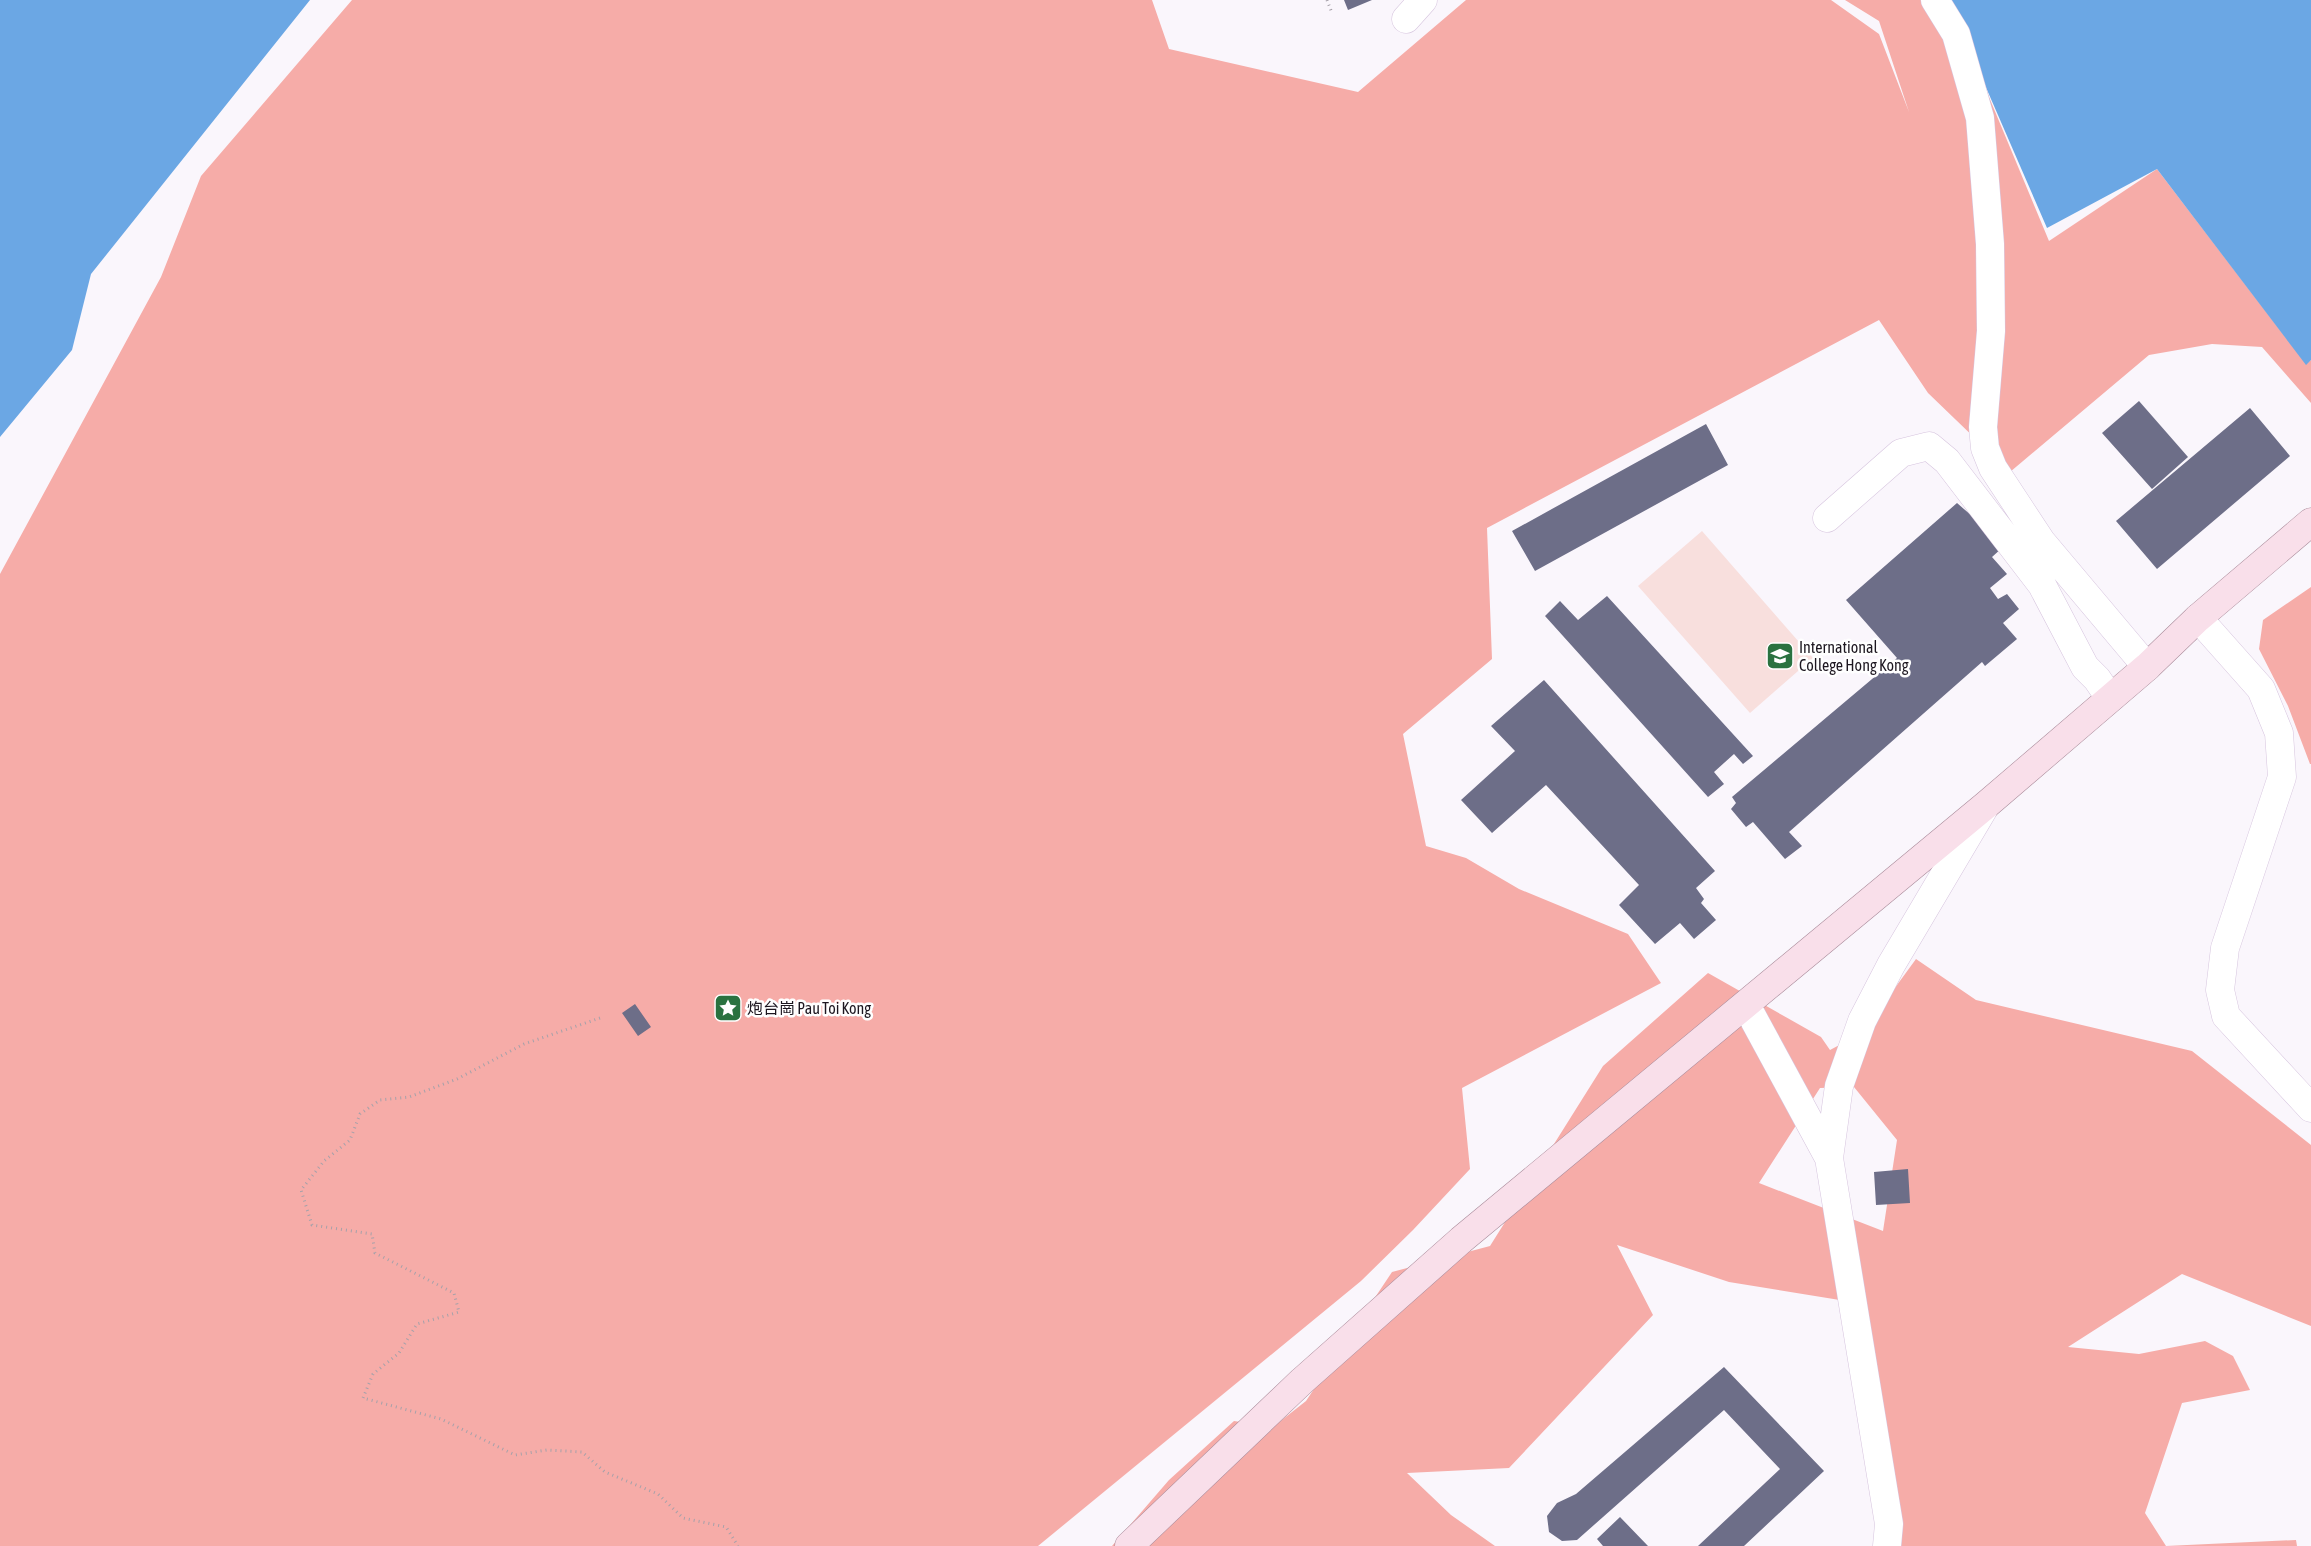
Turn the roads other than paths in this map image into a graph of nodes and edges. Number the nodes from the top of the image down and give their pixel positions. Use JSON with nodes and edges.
{"nodes":[{"id":1,"x":1935,"y":0,"type":"edge"},
{"id":2,"x":1827,"y":518,"type":"dead end"},
{"id":3,"x":2311,"y":522,"type":"edge"},
{"id":4,"x":2198,"y":618,"type":"junction"},
{"id":5,"x":2147,"y":667,"type":"junction"},
{"id":6,"x":2110,"y":698,"type":"junction"},
{"id":7,"x":1986,"y":805,"type":"junction"},
{"id":8,"x":1746,"y":1005,"type":"junction"},
{"id":9,"x":2310,"y":1107,"type":"edge"},
{"id":10,"x":1829,"y":1158,"type":"junction"},
{"id":11,"x":1129,"y":1546,"type":"edge"},
{"id":12,"x":1887,"y":1546,"type":"edge"}],
"edges":[{"from":1,"to":5,"type":"lane"},
{"from":2,"to":6,"type":"lane"},
{"from":3,"to":4,"type":"main road"},
{"from":4,"to":5,"type":"main road"},
{"from":4,"to":9,"type":"lane"},
{"from":5,"to":6,"type":"main road"},
{"from":6,"to":7,"type":"main road"},
{"from":7,"to":8,"type":"main road"},
{"from":7,"to":10,"type":"lane"},
{"from":8,"to":10,"type":"lane"},
{"from":8,"to":11,"type":"main road"},
{"from":10,"to":12,"type":"lane"}]}
